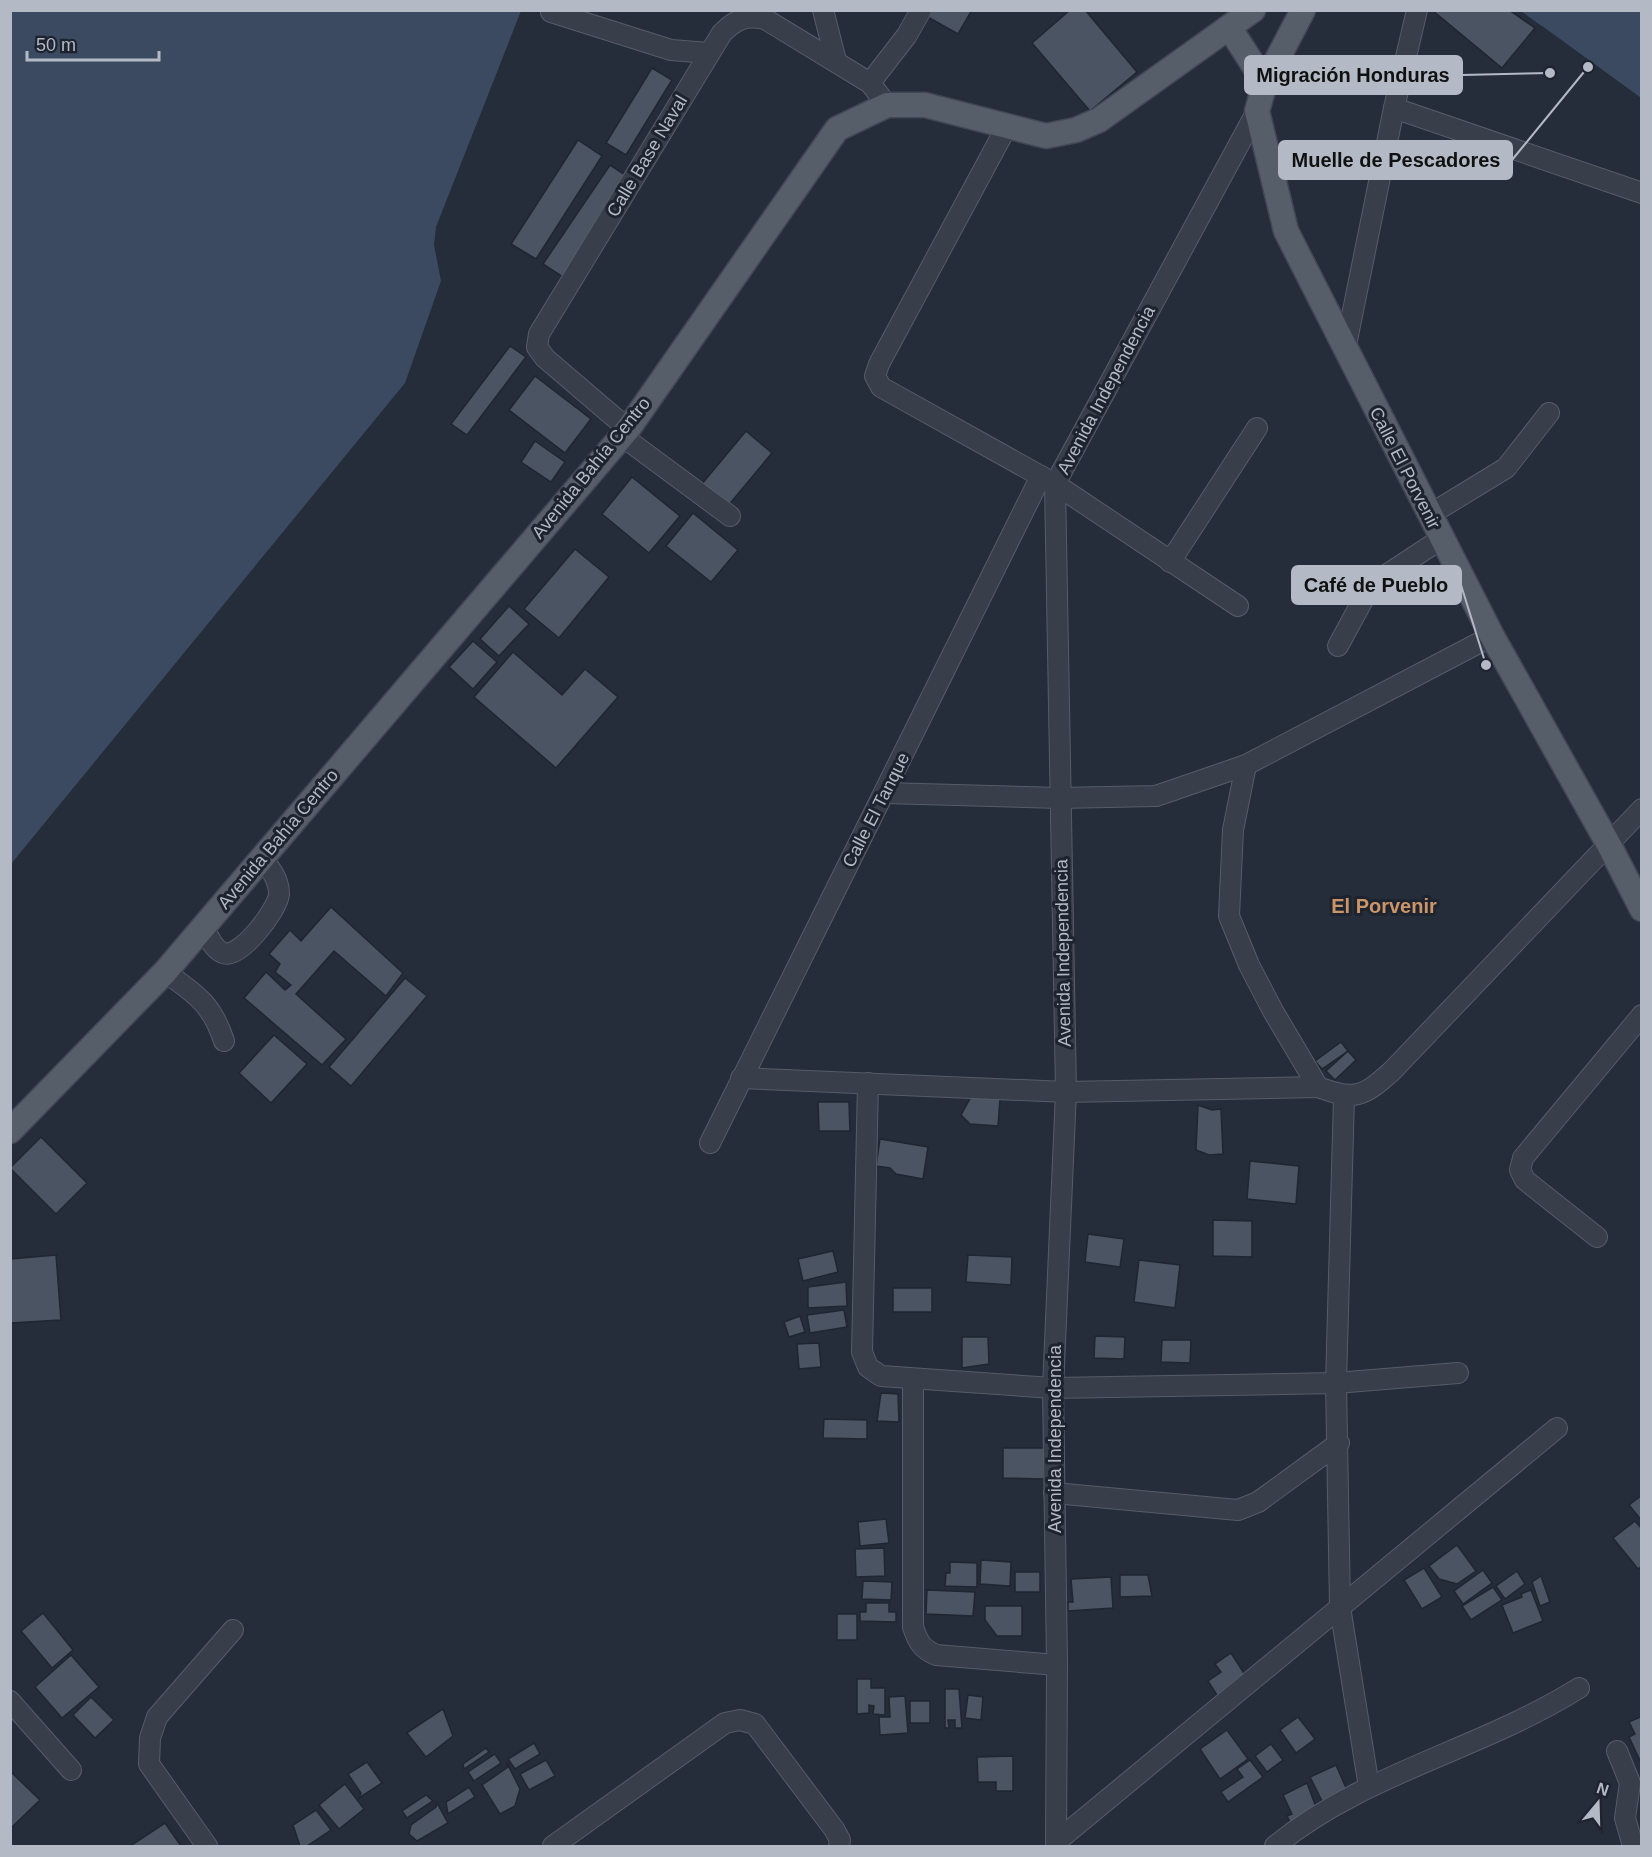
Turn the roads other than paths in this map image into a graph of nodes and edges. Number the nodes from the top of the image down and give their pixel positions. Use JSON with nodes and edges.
{"nodes":[{"id":1,"x":823,"y":10,"type":"edge"},
{"id":2,"x":921,"y":10,"type":"edge"},
{"id":3,"x":1252,"y":10,"type":"edge"},
{"id":4,"x":1303,"y":10,"type":"edge"},
{"id":5,"x":1417,"y":10,"type":"edge"},
{"id":6,"x":551,"y":12,"type":"dead end"},
{"id":7,"x":1229,"y":27,"type":"junction"},
{"id":8,"x":709,"y":53,"type":"junction"},
{"id":9,"x":836,"y":61,"type":"junction"},
{"id":10,"x":870,"y":83,"type":"junction"},
{"id":11,"x":1265,"y":83,"type":"junction"},
{"id":12,"x":887,"y":105,"type":"junction"},
{"id":13,"x":1394,"y":108,"type":"junction"},
{"id":14,"x":1257,"y":111,"type":"junction"},
{"id":15,"x":1007,"y":126,"type":"junction"},
{"id":16,"x":1641,"y":193,"type":"edge"},
{"id":17,"x":1345,"y":350,"type":"junction"},
{"id":18,"x":1549,"y":413,"type":"dead end"},
{"id":19,"x":1257,"y":428,"type":"dead end"},
{"id":20,"x":625,"y":432,"type":"junction"},
{"id":21,"x":1048,"y":480,"type":"junction"},
{"id":22,"x":1429,"y":515,"type":"junction"},
{"id":23,"x":730,"y":516,"type":"dead end"},
{"id":24,"x":1441,"y":539,"type":"junction"},
{"id":25,"x":1170,"y":562,"type":"junction"},
{"id":26,"x":1238,"y":606,"type":"dead end"},
{"id":27,"x":1491,"y":636,"type":"junction"},
{"id":28,"x":1338,"y":646,"type":"dead end"},
{"id":29,"x":1246,"y":765,"type":"junction"},
{"id":30,"x":885,"y":793,"type":"junction"},
{"id":31,"x":1059,"y":798,"type":"junction"},
{"id":32,"x":1641,"y":809,"type":"edge"},
{"id":33,"x":1609,"y":845,"type":"junction"},
{"id":34,"x":261,"y":857,"type":"junction"},
{"id":35,"x":1641,"y":909,"type":"edge"},
{"id":36,"x":204,"y":927,"type":"junction"},
{"id":37,"x":165,"y":972,"type":"junction"},
{"id":38,"x":1641,"y":1015,"type":"edge"},
{"id":39,"x":224,"y":1041,"type":"dead end"},
{"id":40,"x":741,"y":1078,"type":"junction"},
{"id":41,"x":868,"y":1083,"type":"junction"},
{"id":42,"x":1318,"y":1087,"type":"junction"},
{"id":43,"x":1066,"y":1092,"type":"junction"},
{"id":44,"x":1344,"y":1097,"type":"junction"},
{"id":45,"x":10,"y":1131,"type":"edge"},
{"id":46,"x":710,"y":1143,"type":"dead end"},
{"id":47,"x":1597,"y":1237,"type":"dead end"},
{"id":48,"x":1458,"y":1373,"type":"dead end"},
{"id":49,"x":913,"y":1380,"type":"junction"},
{"id":50,"x":1336,"y":1383,"type":"junction"},
{"id":51,"x":1053,"y":1388,"type":"junction"},
{"id":52,"x":1557,"y":1428,"type":"dead end"},
{"id":53,"x":1338,"y":1443,"type":"junction"},
{"id":54,"x":1054,"y":1493,"type":"junction"},
{"id":55,"x":1340,"y":1607,"type":"junction"},
{"id":56,"x":233,"y":1630,"type":"dead end"},
{"id":57,"x":1057,"y":1665,"type":"junction"},
{"id":58,"x":1579,"y":1688,"type":"dead end"},
{"id":59,"x":10,"y":1701,"type":"edge"},
{"id":60,"x":1617,"y":1752,"type":"dead end"},
{"id":61,"x":72,"y":1770,"type":"dead end"},
{"id":62,"x":1369,"y":1787,"type":"junction"},
{"id":63,"x":1056,"y":1844,"type":"edge"},
{"id":64,"x":207,"y":1846,"type":"edge"},
{"id":65,"x":553,"y":1846,"type":"edge"},
{"id":66,"x":839,"y":1846,"type":"edge"},
{"id":67,"x":1277,"y":1846,"type":"edge"},
{"id":68,"x":1633,"y":1846,"type":"edge"}],
"edges":[{"from":1,"to":9,"type":"street"},
{"from":2,"to":10,"type":"street"},
{"from":3,"to":7,"type":"main road","name":"Avenida Bahía Centro"},
{"from":4,"to":11,"type":"main road","name":"Calle El Porvenir"},
{"from":5,"to":13,"type":"street"},
{"from":6,"to":8,"type":"street"},
{"from":7,"to":11,"type":"main road"},
{"from":7,"to":15,"type":"main road","name":"Avenida Bahía Centro"},
{"from":8,"to":9,"type":"street","name":"Calle Base Naval"},
{"from":8,"to":20,"type":"street","name":"Calle Base Naval"},
{"from":9,"to":10,"type":"street","name":"Calle Base Naval"},
{"from":10,"to":12,"type":"street","name":"Calle Base Naval"},
{"from":11,"to":14,"type":"main road","name":"Calle El Porvenir"},
{"from":12,"to":15,"type":"main road","name":"Avenida Bahía Centro"},
{"from":12,"to":20,"type":"main road","name":"Avenida Bahía Centro"},
{"from":13,"to":16,"type":"street"},
{"from":13,"to":17,"type":"street"},
{"from":14,"to":17,"type":"main road","name":"Calle El Porvenir"},
{"from":14,"to":21,"type":"street","name":"Avenida Independencia"},
{"from":15,"to":21,"type":"street"},
{"from":17,"to":22,"type":"main road","name":"Calle El Porvenir"},
{"from":18,"to":22,"type":"street"},
{"from":19,"to":25,"type":"street"},
{"from":20,"to":23,"type":"street","name":"Calle Base Naval"},
{"from":20,"to":34,"type":"main road","name":"Avenida Bahía Centro"},
{"from":21,"to":25,"type":"street"},
{"from":21,"to":30,"type":"street","name":"Calle El Tanque"},
{"from":21,"to":31,"type":"street","name":"Avenida Independencia"},
{"from":22,"to":24,"type":"main road","name":"Calle El Porvenir"},
{"from":24,"to":27,"type":"main road","name":"Calle El Porvenir"},
{"from":24,"to":28,"type":"street"},
{"from":25,"to":26,"type":"street"},
{"from":27,"to":29,"type":"street"},
{"from":27,"to":33,"type":"main road","name":"Calle El Porvenir"},
{"from":29,"to":31,"type":"street"},
{"from":29,"to":42,"type":"street"},
{"from":30,"to":31,"type":"street"},
{"from":30,"to":40,"type":"street","name":"Calle El Tanque"},
{"from":31,"to":43,"type":"street","name":"Avenida Independencia"},
{"from":32,"to":33,"type":"street"},
{"from":33,"to":35,"type":"main road","name":"Calle El Porvenir"},
{"from":33,"to":44,"type":"street"},
{"from":34,"to":36,"type":"main road","name":"Avenida Bahía Centro"},
{"from":34,"to":36,"type":"street"},
{"from":36,"to":37,"type":"main road","name":"Avenida Bahía Centro"},
{"from":37,"to":39,"type":"street"},
{"from":37,"to":45,"type":"main road","name":"Avenida Bahía Centro"},
{"from":38,"to":47,"type":"street"},
{"from":40,"to":41,"type":"street"},
{"from":40,"to":46,"type":"street","name":"Calle El Tanque"},
{"from":41,"to":43,"type":"street"},
{"from":41,"to":49,"type":"street"},
{"from":42,"to":43,"type":"street"},
{"from":42,"to":44,"type":"street"},
{"from":43,"to":51,"type":"street","name":"Avenida Independencia"},
{"from":44,"to":50,"type":"street"},
{"from":48,"to":50,"type":"street"},
{"from":49,"to":51,"type":"street"},
{"from":49,"to":57,"type":"street"},
{"from":50,"to":51,"type":"street"},
{"from":50,"to":53,"type":"street"},
{"from":51,"to":54,"type":"street","name":"Avenida Independencia"},
{"from":52,"to":55,"type":"street"},
{"from":53,"to":54,"type":"street"},
{"from":53,"to":55,"type":"street"},
{"from":54,"to":57,"type":"street","name":"Avenida Independencia"},
{"from":55,"to":62,"type":"street"},
{"from":55,"to":63,"type":"street"},
{"from":56,"to":64,"type":"street"},
{"from":57,"to":63,"type":"street","name":"Avenida Independencia"},
{"from":58,"to":62,"type":"street"},
{"from":59,"to":61,"type":"street"},
{"from":60,"to":68,"type":"street"},
{"from":62,"to":67,"type":"street"},
{"from":65,"to":66,"type":"street"}]}
